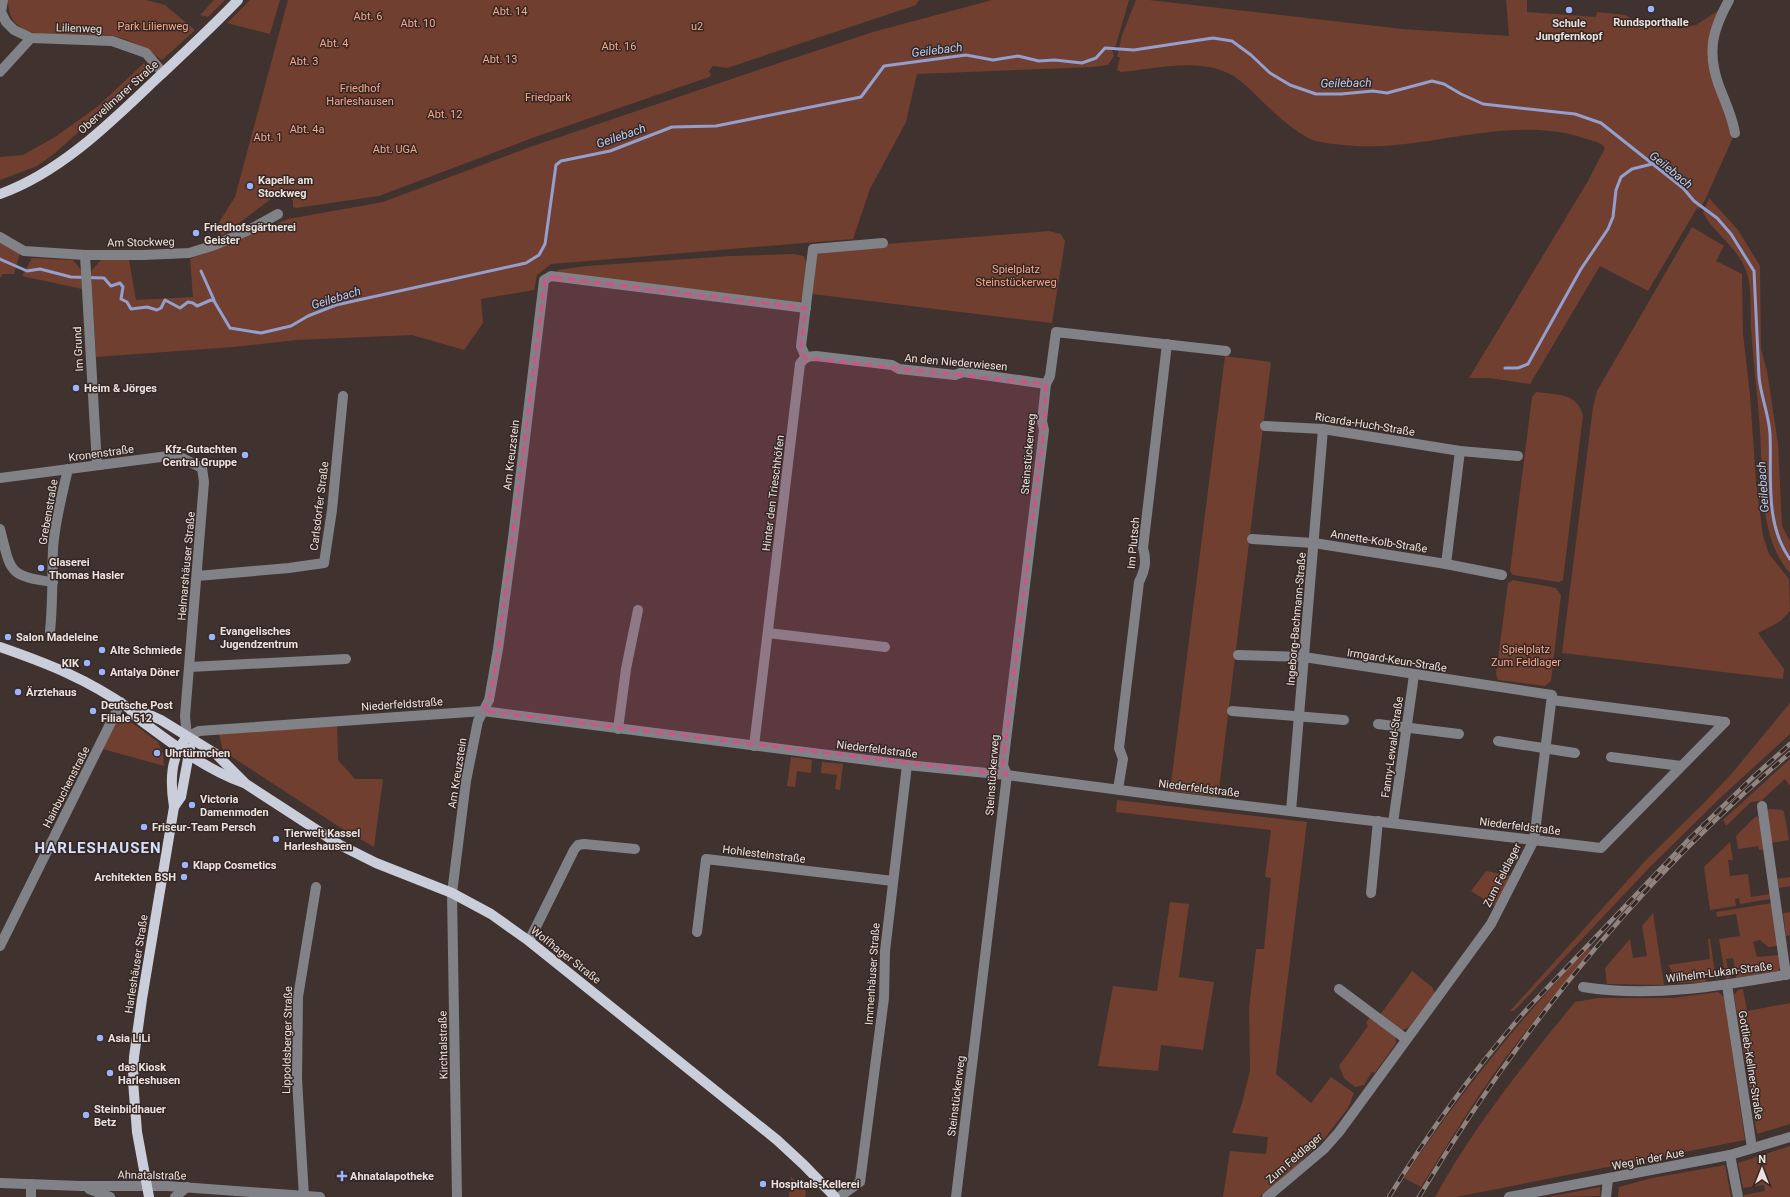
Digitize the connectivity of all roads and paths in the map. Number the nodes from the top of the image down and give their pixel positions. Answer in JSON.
{"nodes":[{"id":1,"x":3,"y":0,"type":"edge"},
{"id":2,"x":238,"y":0,"type":"edge"},
{"id":3,"x":1729,"y":0,"type":"edge"},
{"id":4,"x":31,"y":38,"type":"junction"},
{"id":5,"x":0,"y":72,"type":"edge"},
{"id":6,"x":163,"y":73,"type":"junction"},
{"id":7,"x":1736,"y":133,"type":"dead end"},
{"id":8,"x":0,"y":194,"type":"edge"},
{"id":9,"x":278,"y":214,"type":"dead end"},
{"id":10,"x":0,"y":237,"type":"edge"},
{"id":11,"x":883,"y":243,"type":"dead end"},
{"id":12,"x":85,"y":255,"type":"junction"},
{"id":13,"x":806,"y":308,"type":"junction"},
{"id":14,"x":1167,"y":344,"type":"junction"},
{"id":15,"x":1226,"y":351,"type":"dead end"},
{"id":16,"x":806,"y":358,"type":"junction"},
{"id":17,"x":1046,"y":384,"type":"junction"},
{"id":18,"x":343,"y":396,"type":"dead end"},
{"id":19,"x":1265,"y":426,"type":"dead end"},
{"id":20,"x":1323,"y":429,"type":"junction"},
{"id":21,"x":1460,"y":451,"type":"junction"},
{"id":22,"x":1518,"y":456,"type":"dead end"},
{"id":23,"x":97,"y":465,"type":"junction"},
{"id":24,"x":202,"y":468,"type":"joint"},
{"id":25,"x":68,"y":469,"type":"junction"},
{"id":26,"x":0,"y":478,"type":"edge"},
{"id":27,"x":0,"y":529,"type":"edge"},
{"id":28,"x":1252,"y":540,"type":"dead end"},
{"id":29,"x":1314,"y":543,"type":"junction"},
{"id":30,"x":1446,"y":564,"type":"junction"},
{"id":31,"x":1502,"y":575,"type":"dead end"},
{"id":32,"x":197,"y":576,"type":"junction"},
{"id":33,"x":53,"y":582,"type":"junction"},
{"id":34,"x":638,"y":610,"type":"dead end"},
{"id":35,"x":50,"y":631,"type":"dead end"},
{"id":36,"x":768,"y":633,"type":"junction"},
{"id":37,"x":0,"y":647,"type":"edge"},
{"id":38,"x":885,"y":647,"type":"dead end"},
{"id":39,"x":1238,"y":655,"type":"dead end"},
{"id":40,"x":1304,"y":657,"type":"junction"},
{"id":41,"x":346,"y":659,"type":"dead end"},
{"id":42,"x":190,"y":667,"type":"junction"},
{"id":43,"x":1414,"y":675,"type":"junction"},
{"id":44,"x":1552,"y":698,"type":"junction"},
{"id":45,"x":121,"y":702,"type":"junction"},
{"id":46,"x":130,"y":709,"type":"junction"},
{"id":47,"x":483,"y":711,"type":"junction"},
{"id":48,"x":1232,"y":711,"type":"dead end"},
{"id":49,"x":1299,"y":716,"type":"junction"},
{"id":50,"x":1344,"y":720,"type":"dead end"},
{"id":51,"x":1725,"y":722,"type":"joint"},
{"id":52,"x":1378,"y":724,"type":"dead end"},
{"id":53,"x":1407,"y":726,"type":"junction"},
{"id":54,"x":618,"y":729,"type":"junction"},
{"id":55,"x":1458,"y":734,"type":"dead end"},
{"id":56,"x":165,"y":737,"type":"junction"},
{"id":57,"x":187,"y":737,"type":"junction"},
{"id":58,"x":1498,"y":741,"type":"dead end"},
{"id":59,"x":754,"y":746,"type":"junction"},
{"id":60,"x":178,"y":747,"type":"junction"},
{"id":61,"x":1546,"y":749,"type":"junction"},
{"id":62,"x":1575,"y":753,"type":"dead end"},
{"id":63,"x":190,"y":754,"type":"junction"},
{"id":64,"x":1611,"y":757,"type":"dead end"},
{"id":65,"x":173,"y":764,"type":"junction"},
{"id":66,"x":907,"y":765,"type":"junction"},
{"id":67,"x":1681,"y":766,"type":"junction"},
{"id":68,"x":1007,"y":775,"type":"junction"},
{"id":69,"x":246,"y":784,"type":"junction"},
{"id":70,"x":1118,"y":789,"type":"junction"},
{"id":71,"x":1762,"y":806,"type":"dead end"},
{"id":72,"x":174,"y":807,"type":"junction"},
{"id":73,"x":1291,"y":811,"type":"junction"},
{"id":74,"x":1378,"y":821,"type":"junction"},
{"id":75,"x":1393,"y":823,"type":"junction"},
{"id":76,"x":1534,"y":840,"type":"junction"},
{"id":77,"x":635,"y":849,"type":"dead end"},
{"id":78,"x":892,"y":881,"type":"junction"},
{"id":79,"x":316,"y":886,"type":"dead end"},
{"id":80,"x":1370,"y":893,"type":"dead end"},
{"id":81,"x":452,"y":894,"type":"junction"},
{"id":82,"x":697,"y":932,"type":"dead end"},
{"id":83,"x":529,"y":941,"type":"junction"},
{"id":84,"x":0,"y":946,"type":"edge"},
{"id":85,"x":1788,"y":975,"type":"edge"},
{"id":86,"x":1727,"y":985,"type":"junction"},
{"id":87,"x":1583,"y":987,"type":"dead end"},
{"id":88,"x":1339,"y":989,"type":"dead end"},
{"id":89,"x":1406,"y":1039,"type":"junction"},
{"id":90,"x":1790,"y":1137,"type":"edge"},
{"id":91,"x":1752,"y":1148,"type":"junction"},
{"id":92,"x":1730,"y":1155,"type":"junction"},
{"id":93,"x":1608,"y":1179,"type":"junction"},
{"id":94,"x":0,"y":1183,"type":"edge"},
{"id":95,"x":31,"y":1184,"type":"junction"},
{"id":96,"x":81,"y":1186,"type":"junction"},
{"id":97,"x":146,"y":1186,"type":"junction"},
{"id":98,"x":187,"y":1187,"type":"junction"},
{"id":99,"x":304,"y":1196,"type":"edge"},
{"id":100,"x":1515,"y":1196,"type":"edge"},
{"id":101,"x":32,"y":1197,"type":"edge"},
{"id":102,"x":110,"y":1197,"type":"edge"},
{"id":103,"x":149,"y":1197,"type":"edge"},
{"id":104,"x":175,"y":1197,"type":"edge"},
{"id":105,"x":320,"y":1197,"type":"edge"},
{"id":106,"x":458,"y":1197,"type":"edge"},
{"id":107,"x":835,"y":1197,"type":"edge"},
{"id":108,"x":839,"y":1197,"type":"edge"},
{"id":109,"x":956,"y":1197,"type":"edge"},
{"id":110,"x":1267,"y":1197,"type":"edge"},
{"id":111,"x":1606,"y":1197,"type":"edge"},
{"id":112,"x":1738,"y":1197,"type":"edge"}],
"edges":[{"from":1,"to":4,"type":"street","name":"Lilienweg"},
{"from":2,"to":6,"type":"main road","name":"Obervellmarer Straße"},
{"from":3,"to":7,"type":"street"},
{"from":4,"to":5,"type":"street"},
{"from":4,"to":6,"type":"street","name":"Lilienweg"},
{"from":6,"to":8,"type":"main road","name":"Obervellmarer Straße"},
{"from":9,"to":12,"type":"street","name":"Am Stockweg"},
{"from":10,"to":12,"type":"street","name":"Am Stockweg"},
{"from":11,"to":13,"type":"street"},
{"from":12,"to":23,"type":"street","name":"Im Grund"},
{"from":13,"to":16,"type":"street"},
{"from":13,"to":47,"type":"street","name":"Am Kreuzstein"},
{"from":14,"to":15,"type":"street"},
{"from":14,"to":17,"type":"street","name":"Steinstückerweg"},
{"from":14,"to":70,"type":"street","name":"Im Plutsch"},
{"from":16,"to":17,"type":"street","name":"An den Niederwiesen"},
{"from":16,"to":36,"type":"street","name":"Hinter den Trieschhöfen"},
{"from":17,"to":68,"type":"street","name":"Steinstückerweg"},
{"from":18,"to":32,"type":"street","name":"Carlsdorfer Straße"},
{"from":19,"to":20,"type":"street","name":"Ricarda-Huch-Straße"},
{"from":20,"to":21,"type":"street","name":"Ricarda-Huch-Straße"},
{"from":20,"to":29,"type":"street","name":"Ingeborg-Bachmann-Straße"},
{"from":21,"to":22,"type":"street","name":"Ricarda-Huch-Straße"},
{"from":21,"to":30,"type":"street"},
{"from":23,"to":24,"type":"street","name":"Kronenstraße"},
{"from":23,"to":25,"type":"street","name":"Kronenstraße"},
{"from":24,"to":32,"type":"street","name":"Helmarshäuser Straße"},
{"from":25,"to":26,"type":"street","name":"Kronenstraße"},
{"from":25,"to":33,"type":"street","name":"Grebenstraße"},
{"from":27,"to":33,"type":"street"},
{"from":28,"to":29,"type":"street","name":"Annette-Kolb-Straße"},
{"from":29,"to":30,"type":"street","name":"Annette-Kolb-Straße"},
{"from":29,"to":40,"type":"street","name":"Ingeborg-Bachmann-Straße"},
{"from":30,"to":31,"type":"street","name":"Annette-Kolb-Straße"},
{"from":32,"to":42,"type":"street","name":"Helmarshäuser Straße"},
{"from":33,"to":35,"type":"street","name":"Grebenstraße"},
{"from":34,"to":54,"type":"street"},
{"from":36,"to":38,"type":"street"},
{"from":36,"to":59,"type":"street","name":"Hinter den Trieschhöfen"},
{"from":37,"to":45,"type":"main road","name":"Wolfhager Straße"},
{"from":39,"to":40,"type":"street","name":"Irmgard-Keun-Straße"},
{"from":40,"to":43,"type":"street","name":"Irmgard-Keun-Straße"},
{"from":40,"to":49,"type":"street","name":"Ingeborg-Bachmann-Straße"},
{"from":41,"to":42,"type":"street"},
{"from":42,"to":57,"type":"street","name":"Helmarshäuser Straße"},
{"from":43,"to":44,"type":"street","name":"Irmgard-Keun-Straße"},
{"from":43,"to":53,"type":"street","name":"Fanny-Lewald-Straße"},
{"from":44,"to":51,"type":"street","name":"Irmgard-Keun-Straße"},
{"from":44,"to":61,"type":"street","name":"Zum Feldlager"},
{"from":45,"to":46,"type":"main road","name":"Wolfhager Straße"},
{"from":45,"to":84,"type":"street","name":"Hainbuchenstraße"},
{"from":46,"to":56,"type":"main road","name":"Wolfhager Straße"},
{"from":46,"to":57,"type":"main road","name":"Wolfhager Straße"},
{"from":47,"to":54,"type":"street","name":"Niederfeldstraße"},
{"from":47,"to":57,"type":"street","name":"Niederfeldstraße"},
{"from":47,"to":81,"type":"street","name":"Am Kreuzstein"},
{"from":48,"to":49,"type":"street"},
{"from":49,"to":50,"type":"street"},
{"from":49,"to":73,"type":"street","name":"Ingeborg-Bachmann-Straße"},
{"from":51,"to":67,"type":"street","name":"Niederfeldstraße"},
{"from":52,"to":53,"type":"street"},
{"from":53,"to":55,"type":"street"},
{"from":53,"to":75,"type":"street","name":"Fanny-Lewald-Straße"},
{"from":54,"to":59,"type":"street","name":"Niederfeldstraße"},
{"from":56,"to":60,"type":"main road","name":"Wolfhager Straße"},
{"from":56,"to":65,"type":"main road","name":"Harleshäuser Straße"},
{"from":57,"to":60,"type":"main road","name":"Harleshäuser Straße"},
{"from":57,"to":63,"type":"main road","name":"Harleshäuser Straße"},
{"from":57,"to":69,"type":"main road","name":"Wolfhager Straße"},
{"from":58,"to":61,"type":"street"},
{"from":59,"to":66,"type":"street","name":"Niederfeldstraße"},
{"from":60,"to":63,"type":"main road","name":"Wolfhager Straße"},
{"from":60,"to":65,"type":"main road","name":"Harleshäuser Straße"},
{"from":61,"to":62,"type":"street"},
{"from":61,"to":76,"type":"street","name":"Zum Feldlager"},
{"from":63,"to":69,"type":"main road","name":"Wolfhager Straße"},
{"from":63,"to":72,"type":"main road","name":"Harleshäuser Straße"},
{"from":64,"to":67,"type":"street"},
{"from":65,"to":72,"type":"main road","name":"Harleshäuser Straße"},
{"from":66,"to":68,"type":"street","name":"Niederfeldstraße"},
{"from":66,"to":78,"type":"street","name":"Immenhäuser Straße"},
{"from":67,"to":76,"type":"street","name":"Niederfeldstraße"},
{"from":68,"to":70,"type":"street","name":"Niederfeldstraße"},
{"from":68,"to":109,"type":"street","name":"Steinstückerweg"},
{"from":69,"to":81,"type":"main road","name":"Wolfhager Straße"},
{"from":70,"to":73,"type":"street","name":"Niederfeldstraße"},
{"from":71,"to":85,"type":"street","name":"Wilhelm-Lukan-Straße"},
{"from":72,"to":97,"type":"main road","name":"Harleshäuser Straße"},
{"from":73,"to":74,"type":"street","name":"Niederfeldstraße"},
{"from":74,"to":75,"type":"street","name":"Niederfeldstraße"},
{"from":74,"to":80,"type":"street"},
{"from":75,"to":76,"type":"street","name":"Niederfeldstraße"},
{"from":76,"to":89,"type":"street","name":"Zum Feldlager"},
{"from":77,"to":83,"type":"street"},
{"from":78,"to":82,"type":"street","name":"Hohlesteinstraße"},
{"from":78,"to":108,"type":"street","name":"Immenhäuser Straße"},
{"from":79,"to":99,"type":"street","name":"Lippoldsberger Straße"},
{"from":81,"to":83,"type":"main road","name":"Wolfhager Straße"},
{"from":81,"to":106,"type":"street","name":"Kirchtalstraße"},
{"from":83,"to":107,"type":"main road","name":"Wolfhager Straße"},
{"from":85,"to":86,"type":"street","name":"Wilhelm-Lukan-Straße"},
{"from":86,"to":87,"type":"street","name":"Wilhelm-Lukan-Straße"},
{"from":86,"to":91,"type":"street","name":"Gottlieb-Kellner-Straße"},
{"from":88,"to":89,"type":"street"},
{"from":89,"to":110,"type":"street","name":"Zum Feldlager"},
{"from":90,"to":91,"type":"street","name":"Weg in der Aue"},
{"from":91,"to":92,"type":"street","name":"Weg in der Aue"},
{"from":92,"to":93,"type":"street","name":"Weg in der Aue"},
{"from":92,"to":112,"type":"street"},
{"from":93,"to":100,"type":"street","name":"Weg in der Aue"},
{"from":93,"to":111,"type":"street"},
{"from":94,"to":95,"type":"street","name":"Ahnatalstraße"},
{"from":95,"to":96,"type":"street","name":"Ahnatalstraße"},
{"from":95,"to":101,"type":"street"},
{"from":96,"to":97,"type":"street","name":"Ahnatalstraße"},
{"from":96,"to":102,"type":"street"},
{"from":97,"to":98,"type":"street","name":"Ahnatalstraße"},
{"from":97,"to":103,"type":"main road","name":"Harleshäuser Straße"},
{"from":98,"to":99,"type":"street","name":"Ahnatalstraße"},
{"from":98,"to":104,"type":"street"},
{"from":99,"to":105,"type":"street","name":"Ahnatalstraße"}]}
